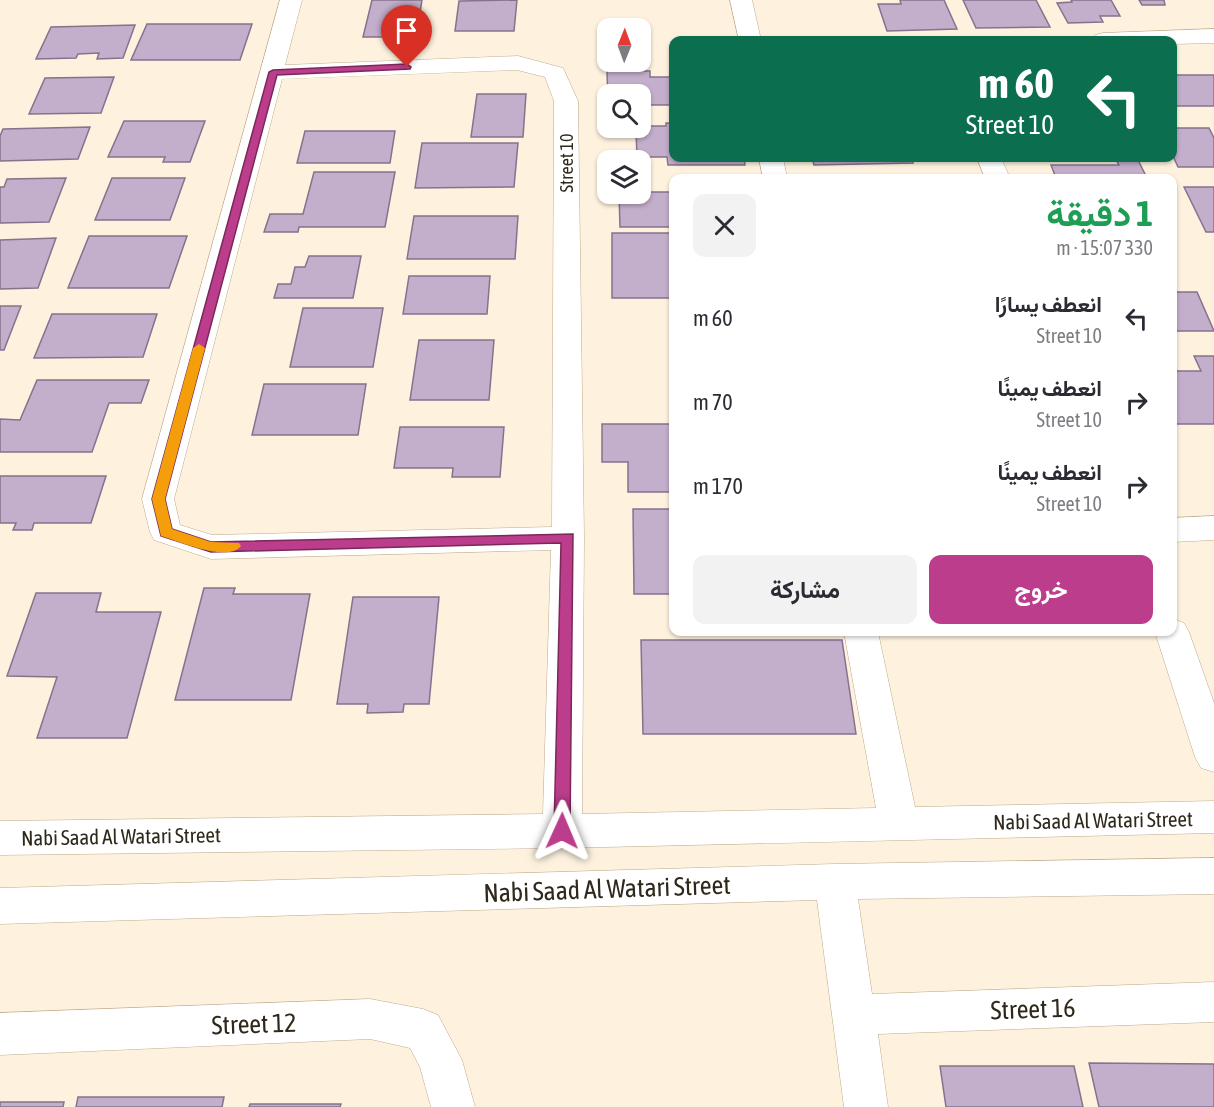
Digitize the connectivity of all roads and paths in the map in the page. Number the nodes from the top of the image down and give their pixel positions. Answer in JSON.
{"nodes":[{"id":1,"x":291,"y":0,"type":"edge"},
{"id":2,"x":741,"y":0,"type":"edge"},
{"id":3,"x":749,"y":36,"type":"edge"},
{"id":4,"x":1214,"y":36,"type":"edge"},
{"id":5,"x":1177,"y":37,"type":"edge"},
{"id":6,"x":273,"y":72,"type":"junction"},
{"id":7,"x":1214,"y":528,"type":"edge"},
{"id":8,"x":1177,"y":530,"type":"edge"},
{"id":9,"x":568,"y":538,"type":"junction"},
{"id":10,"x":862,"y":636,"type":"edge"},
{"id":11,"x":1173,"y":636,"type":"edge"},
{"id":12,"x":1214,"y":756,"type":"edge"},
{"id":13,"x":1214,"y":817,"type":"edge"},
{"id":14,"x":899,"y":825,"type":"junction"},
{"id":15,"x":562,"y":831,"type":"junction"},
{"id":16,"x":0,"y":838,"type":"edge"},
{"id":17,"x":1214,"y":876,"type":"edge"},
{"id":18,"x":835,"y":882,"type":"junction"},
{"id":19,"x":0,"y":906,"type":"edge"},
{"id":20,"x":1214,"y":1002,"type":"edge"},
{"id":21,"x":852,"y":1015,"type":"junction"},
{"id":22,"x":0,"y":1034,"type":"edge"},
{"id":23,"x":453,"y":1107,"type":"edge"},
{"id":24,"x":866,"y":1107,"type":"edge"}],
"edges":[{"from":1,"to":6,"type":"street"},
{"from":2,"to":3,"type":"street"},
{"from":4,"to":5,"type":"street"},
{"from":6,"to":9,"type":"street","name":"Street 10"},
{"from":6,"to":9,"type":"street"},
{"from":7,"to":8,"type":"street"},
{"from":9,"to":15,"type":"street","name":"Street 10"},
{"from":10,"to":14,"type":"street"},
{"from":11,"to":12,"type":"street"},
{"from":13,"to":14,"type":"street","name":"Nabi Saad Al Watari Street"},
{"from":14,"to":15,"type":"street","name":"Nabi Saad Al Watari Street"},
{"from":15,"to":16,"type":"street","name":"Nabi Saad Al Watari Street"},
{"from":17,"to":18,"type":"street","name":"Nabi Saad Al Watari Street"},
{"from":18,"to":19,"type":"street","name":"Nabi Saad Al Watari Street"},
{"from":18,"to":21,"type":"street"},
{"from":20,"to":21,"type":"street","name":"Street 16"},
{"from":21,"to":24,"type":"street"},
{"from":22,"to":23,"type":"street","name":"Street 12"}]}
